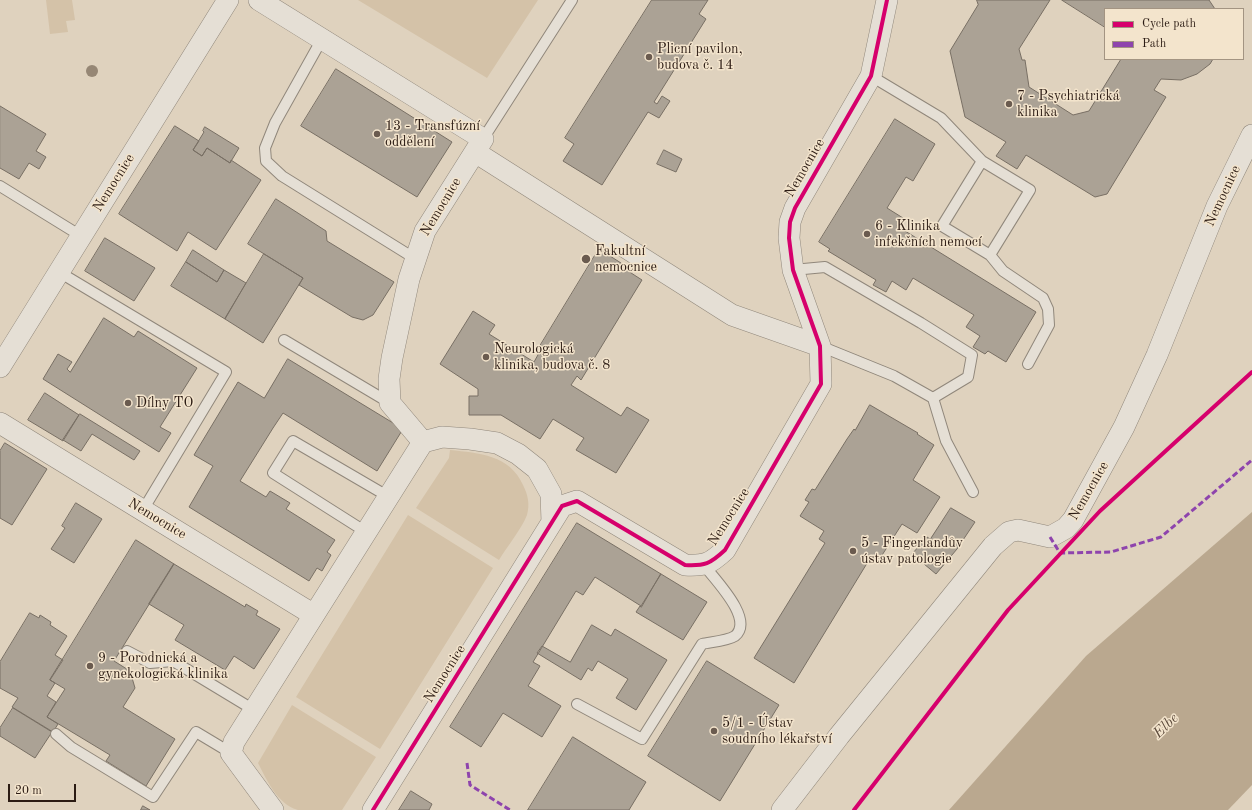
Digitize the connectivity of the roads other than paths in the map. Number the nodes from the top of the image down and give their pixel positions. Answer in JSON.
{"nodes":[{"id":1,"x":228,"y":0,"type":"edge"},
{"id":2,"x":259,"y":0,"type":"edge"},
{"id":3,"x":572,"y":0,"type":"edge"},
{"id":4,"x":887,"y":0,"type":"edge"},
{"id":5,"x":322,"y":39,"type":"junction"},
{"id":6,"x":870,"y":76,"type":"junction"},
{"id":7,"x":1252,"y":136,"type":"edge"},
{"id":8,"x":479,"y":145,"type":"junction"},
{"id":9,"x":982,"y":161,"type":"junction"},
{"id":10,"x":0,"y":186,"type":"edge"},
{"id":11,"x":81,"y":236,"type":"junction"},
{"id":12,"x":990,"y":255,"type":"junction"},
{"id":13,"x":414,"y":258,"type":"junction"},
{"id":14,"x":793,"y":270,"type":"junction"},
{"id":15,"x":59,"y":272,"type":"junction"},
{"id":16,"x":284,"y":340,"type":"dead end"},
{"id":17,"x":820,"y":346,"type":"junction"},
{"id":18,"x":1028,"y":364,"type":"dead end"},
{"id":19,"x":0,"y":366,"type":"edge"},
{"id":20,"x":933,"y":398,"type":"junction"},
{"id":21,"x":390,"y":403,"type":"junction"},
{"id":22,"x":0,"y":423,"type":"edge"},
{"id":23,"x":423,"y":442,"type":"junction"},
{"id":24,"x":973,"y":492,"type":"dead end"},
{"id":25,"x":389,"y":496,"type":"junction"},
{"id":26,"x":143,"y":510,"type":"junction"},
{"id":27,"x":552,"y":522,"type":"junction"},
{"id":28,"x":366,"y":532,"type":"junction"},
{"id":29,"x":704,"y":566,"type":"junction"},
{"id":30,"x":314,"y":614,"type":"junction"},
{"id":31,"x":127,"y":651,"type":"dead end"},
{"id":32,"x":577,"y":704,"type":"dead end"},
{"id":33,"x":254,"y":710,"type":"junction"},
{"id":34,"x":56,"y":734,"type":"dead end"},
{"id":35,"x":233,"y":748,"type":"junction"},
{"id":36,"x":273,"y":810,"type":"edge"},
{"id":37,"x":373,"y":810,"type":"edge"},
{"id":38,"x":782,"y":810,"type":"edge"}],
"edges":[{"from":1,"to":11,"type":"street","name":"Nemocnice"},
{"from":2,"to":5,"type":"street"},
{"from":3,"to":8,"type":"lane"},
{"from":4,"to":6,"type":"street","name":"Nemocnice"},
{"from":5,"to":8,"type":"street"},
{"from":5,"to":13,"type":"lane"},
{"from":6,"to":9,"type":"lane"},
{"from":6,"to":14,"type":"street","name":"Nemocnice"},
{"from":7,"to":38,"type":"street","name":"Nemocnice"},
{"from":8,"to":13,"type":"street","name":"Nemocnice"},
{"from":8,"to":17,"type":"street"},
{"from":9,"to":12,"type":"lane"},
{"from":9,"to":12,"type":"lane"},
{"from":10,"to":11,"type":"lane"},
{"from":11,"to":15,"type":"street","name":"Nemocnice"},
{"from":12,"to":18,"type":"lane"},
{"from":13,"to":21,"type":"street","name":"Nemocnice"},
{"from":14,"to":17,"type":"street","name":"Nemocnice"},
{"from":14,"to":20,"type":"lane"},
{"from":15,"to":19,"type":"street","name":"Nemocnice"},
{"from":15,"to":26,"type":"lane"},
{"from":16,"to":21,"type":"lane"},
{"from":17,"to":20,"type":"lane"},
{"from":17,"to":29,"type":"street","name":"Nemocnice"},
{"from":20,"to":24,"type":"lane"},
{"from":21,"to":23,"type":"street"},
{"from":22,"to":26,"type":"street","name":"Nemocnice"},
{"from":23,"to":25,"type":"street"},
{"from":23,"to":27,"type":"street"},
{"from":25,"to":28,"type":"street"},
{"from":25,"to":28,"type":"lane"},
{"from":26,"to":30,"type":"street","name":"Nemocnice"},
{"from":27,"to":29,"type":"street","name":"Nemocnice"},
{"from":27,"to":37,"type":"street","name":"Nemocnice"},
{"from":28,"to":30,"type":"street"},
{"from":29,"to":32,"type":"lane"},
{"from":30,"to":33,"type":"street"},
{"from":31,"to":33,"type":"lane"},
{"from":33,"to":35,"type":"street"},
{"from":34,"to":35,"type":"lane"},
{"from":35,"to":36,"type":"street"}]}
